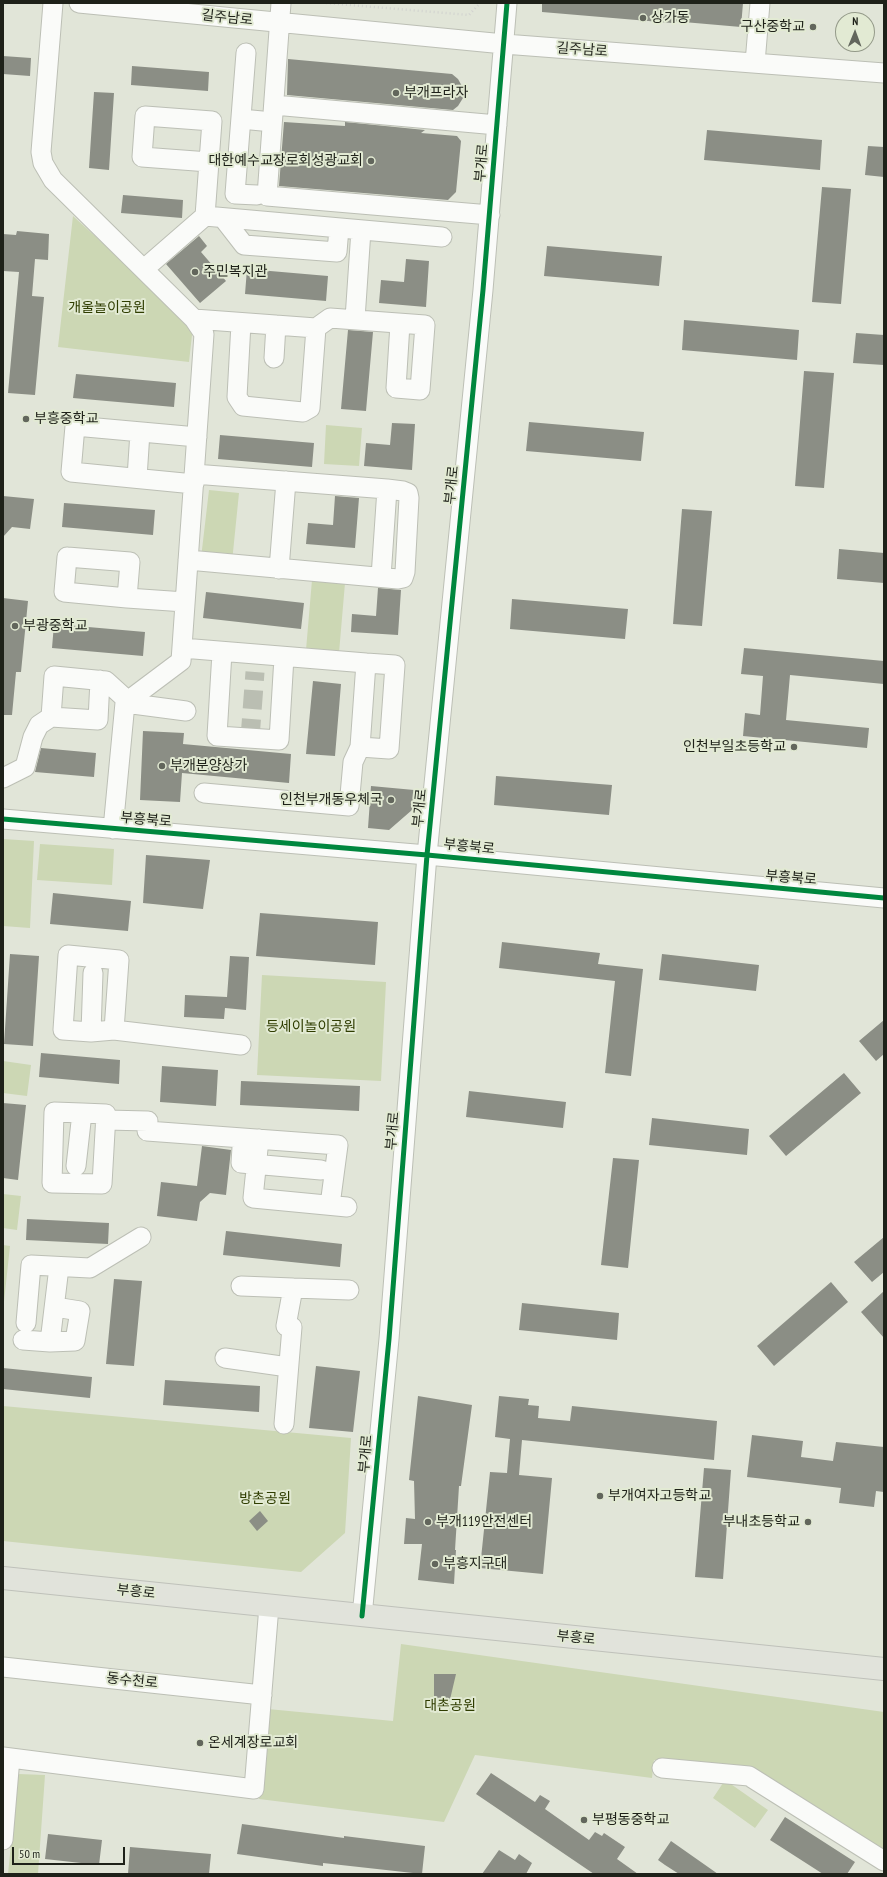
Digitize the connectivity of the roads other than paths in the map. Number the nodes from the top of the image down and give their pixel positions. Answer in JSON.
{"nodes":[{"id":1,"x":53,"y":3,"type":"edge"},
{"id":2,"x":80,"y":3,"type":"edge"},
{"id":3,"x":281,"y":3,"type":"edge"},
{"id":4,"x":507,"y":3,"type":"edge"},
{"id":5,"x":760,"y":3,"type":"edge"},
{"id":6,"x":280,"y":23,"type":"junction"},
{"id":7,"x":504,"y":44,"type":"junction"},
{"id":8,"x":246,"y":53,"type":"dead end"},
{"id":9,"x":755,"y":63,"type":"junction"},
{"id":10,"x":884,"y":73,"type":"edge"},
{"id":11,"x":274,"y":105,"type":"junction"},
{"id":12,"x":241,"y":119,"type":"junction"},
{"id":13,"x":262,"y":121,"type":"dead end"},
{"id":14,"x":497,"y":125,"type":"junction"},
{"id":15,"x":209,"y":162,"type":"dead end"},
{"id":16,"x":262,"y":195,"type":"junction"},
{"id":17,"x":490,"y":215,"type":"junction"},
{"id":18,"x":205,"y":216,"type":"junction"},
{"id":19,"x":361,"y":230,"type":"junction"},
{"id":20,"x":442,"y":237,"type":"dead end"},
{"id":21,"x":144,"y":269,"type":"junction"},
{"id":22,"x":194,"y":319,"type":"junction"},
{"id":23,"x":355,"y":319,"type":"junction"},
{"id":24,"x":241,"y":323,"type":"junction"},
{"id":25,"x":400,"y":324,"type":"dead end"},
{"id":26,"x":276,"y":325,"type":"junction"},
{"id":27,"x":316,"y":328,"type":"junction"},
{"id":28,"x":274,"y":358,"type":"dead end"},
{"id":29,"x":140,"y":432,"type":"junction"},
{"id":30,"x":197,"y":437,"type":"junction"},
{"id":31,"x":137,"y":478,"type":"junction"},
{"id":32,"x":194,"y":479,"type":"junction"},
{"id":33,"x":286,"y":481,"type":"junction"},
{"id":34,"x":188,"y":560,"type":"junction"},
{"id":35,"x":279,"y":569,"type":"junction"},
{"id":36,"x":127,"y":598,"type":"dead end"},
{"id":37,"x":185,"y":602,"type":"junction"},
{"id":38,"x":182,"y":648,"type":"junction"},
{"id":39,"x":222,"y":652,"type":"junction"},
{"id":40,"x":284,"y":657,"type":"junction"},
{"id":41,"x":366,"y":663,"type":"junction"},
{"id":42,"x":100,"y":680,"type":"junction"},
{"id":43,"x":126,"y":702,"type":"junction"},
{"id":44,"x":186,"y":710,"type":"dead end"},
{"id":45,"x":52,"y":717,"type":"junction"},
{"id":46,"x":360,"y":747,"type":"junction"},
{"id":47,"x":3,"y":778,"type":"edge"},
{"id":48,"x":204,"y":793,"type":"dead end"},
{"id":49,"x":3,"y":819,"type":"edge"},
{"id":50,"x":113,"y":829,"type":"junction"},
{"id":51,"x":427,"y":855,"type":"junction"},
{"id":52,"x":884,"y":898,"type":"edge"},
{"id":53,"x":93,"y":973,"type":"dead end"},
{"id":54,"x":114,"y":1030,"type":"junction"},
{"id":55,"x":91,"y":1032,"type":"junction"},
{"id":56,"x":241,"y":1045,"type":"dead end"},
{"id":57,"x":82,"y":1113,"type":"junction"},
{"id":58,"x":106,"y":1120,"type":"junction"},
{"id":59,"x":259,"y":1140,"type":"junction"},
{"id":60,"x":242,"y":1147,"type":"dead end"},
{"id":61,"x":257,"y":1164,"type":"junction"},
{"id":62,"x":76,"y":1166,"type":"dead end"},
{"id":63,"x":321,"y":1170,"type":"dead end"},
{"id":64,"x":141,"y":1237,"type":"dead end"},
{"id":65,"x":59,"y":1267,"type":"junction"},
{"id":66,"x":241,"y":1286,"type":"dead end"},
{"id":67,"x":293,"y":1288,"type":"junction"},
{"id":68,"x":349,"y":1290,"type":"dead end"},
{"id":69,"x":55,"y":1307,"type":"junction"},
{"id":70,"x":50,"y":1342,"type":"junction"},
{"id":71,"x":225,"y":1358,"type":"dead end"},
{"id":72,"x":288,"y":1367,"type":"junction"},
{"id":73,"x":284,"y":1424,"type":"dead end"},
{"id":74,"x":3,"y":1578,"type":"edge"},
{"id":75,"x":269,"y":1606,"type":"junction"},
{"id":76,"x":362,"y":1616,"type":"junction"},
{"id":77,"x":3,"y":1667,"type":"edge"},
{"id":78,"x":884,"y":1669,"type":"edge"},
{"id":79,"x":262,"y":1695,"type":"junction"},
{"id":80,"x":6,"y":1757,"type":"edge"},
{"id":81,"x":662,"y":1768,"type":"dead end"},
{"id":82,"x":3,"y":1840,"type":"edge"},
{"id":83,"x":884,"y":1861,"type":"edge"}],
"edges":[{"from":1,"to":21,"type":"street"},
{"from":2,"to":6,"type":"street","name":"길주남로"},
{"from":3,"to":6,"type":"street"},
{"from":4,"to":7,"type":"street","name":"부개로"},
{"from":5,"to":9,"type":"street"},
{"from":6,"to":7,"type":"street","name":"길주남로"},
{"from":6,"to":11,"type":"street"},
{"from":7,"to":9,"type":"street","name":"길주남로"},
{"from":7,"to":14,"type":"street","name":"부개로"},
{"from":8,"to":12,"type":"street"},
{"from":9,"to":10,"type":"street","name":"길주남로"},
{"from":11,"to":14,"type":"street","name":"부개로"},
{"from":11,"to":16,"type":"street"},
{"from":12,"to":13,"type":"street"},
{"from":12,"to":16,"type":"street"},
{"from":14,"to":17,"type":"street","name":"부개로"},
{"from":15,"to":18,"type":"street"},
{"from":16,"to":17,"type":"street"},
{"from":17,"to":51,"type":"street","name":"부개로"},
{"from":18,"to":19,"type":"street"},
{"from":18,"to":21,"type":"street"},
{"from":19,"to":20,"type":"street"},
{"from":19,"to":23,"type":"street"},
{"from":21,"to":22,"type":"street"},
{"from":22,"to":24,"type":"street"},
{"from":22,"to":30,"type":"street"},
{"from":23,"to":25,"type":"street"},
{"from":23,"to":27,"type":"street"},
{"from":24,"to":26,"type":"street"},
{"from":24,"to":27,"type":"street"},
{"from":26,"to":27,"type":"street"},
{"from":26,"to":28,"type":"street"},
{"from":29,"to":30,"type":"street"},
{"from":29,"to":31,"type":"street"},
{"from":29,"to":31,"type":"street"},
{"from":30,"to":32,"type":"street"},
{"from":31,"to":32,"type":"street"},
{"from":32,"to":33,"type":"street"},
{"from":32,"to":34,"type":"street"},
{"from":33,"to":35,"type":"street"},
{"from":33,"to":35,"type":"street"},
{"from":34,"to":35,"type":"street"},
{"from":34,"to":37,"type":"street"},
{"from":36,"to":37,"type":"street"},
{"from":37,"to":38,"type":"street"},
{"from":38,"to":39,"type":"street"},
{"from":38,"to":43,"type":"street"},
{"from":39,"to":40,"type":"street"},
{"from":39,"to":40,"type":"street"},
{"from":40,"to":41,"type":"street"},
{"from":41,"to":46,"type":"street"},
{"from":41,"to":46,"type":"street"},
{"from":42,"to":43,"type":"street"},
{"from":42,"to":45,"type":"street"},
{"from":42,"to":45,"type":"street"},
{"from":43,"to":44,"type":"street"},
{"from":43,"to":50,"type":"street"},
{"from":45,"to":47,"type":"street"},
{"from":46,"to":48,"type":"street"},
{"from":49,"to":50,"type":"street","name":"부흥북로"},
{"from":50,"to":51,"type":"street","name":"부흥북로"},
{"from":51,"to":52,"type":"street","name":"부흥북로"},
{"from":51,"to":76,"type":"street","name":"부개로"},
{"from":53,"to":55,"type":"street"},
{"from":54,"to":55,"type":"street"},
{"from":54,"to":55,"type":"street"},
{"from":54,"to":56,"type":"street"},
{"from":57,"to":58,"type":"street"},
{"from":57,"to":58,"type":"street"},
{"from":57,"to":62,"type":"street"},
{"from":58,"to":59,"type":"street"},
{"from":59,"to":61,"type":"street"},
{"from":59,"to":61,"type":"street"},
{"from":60,"to":61,"type":"street"},
{"from":61,"to":63,"type":"street"},
{"from":64,"to":65,"type":"street"},
{"from":65,"to":69,"type":"street"},
{"from":65,"to":70,"type":"street"},
{"from":66,"to":67,"type":"street"},
{"from":67,"to":68,"type":"street"},
{"from":67,"to":72,"type":"street"},
{"from":69,"to":70,"type":"street"},
{"from":69,"to":70,"type":"street"},
{"from":71,"to":72,"type":"street"},
{"from":72,"to":73,"type":"street"},
{"from":74,"to":75,"type":"main road","name":"부흥로"},
{"from":75,"to":76,"type":"main road","name":"부흥로"},
{"from":75,"to":79,"type":"street"},
{"from":76,"to":78,"type":"main road","name":"부흥로"},
{"from":77,"to":79,"type":"street","name":"동수천로"},
{"from":79,"to":80,"type":"street"},
{"from":80,"to":82,"type":"street"},
{"from":81,"to":83,"type":"street"}]}
